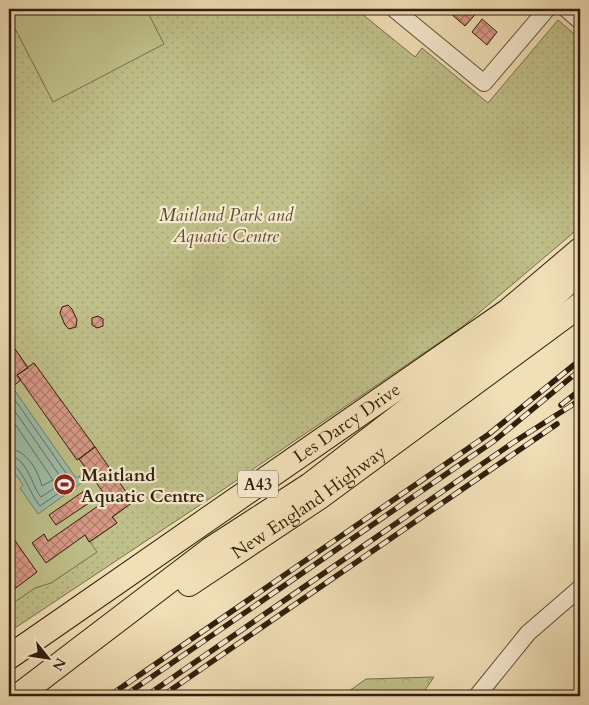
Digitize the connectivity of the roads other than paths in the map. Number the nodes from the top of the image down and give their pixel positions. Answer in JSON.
{"nodes":[{"id":1,"x":394,"y":9,"type":"edge"},
{"id":2,"x":547,"y":9,"type":"edge"},
{"id":3,"x":566,"y":9,"type":"edge"},
{"id":4,"x":580,"y":21,"type":"edge"},
{"id":5,"x":580,"y":250,"type":"edge"},
{"id":6,"x":580,"y":272,"type":"edge"},
{"id":7,"x":578,"y":307,"type":"edge"},
{"id":8,"x":580,"y":588,"type":"edge"},
{"id":9,"x":9,"y":657,"type":"edge"},
{"id":10,"x":23,"y":692,"type":"edge"},
{"id":11,"x":477,"y":696,"type":"edge"}],
"edges":[{"from":1,"to":2,"type":"street"},
{"from":3,"to":4,"type":"street"},
{"from":5,"to":9,"type":"highway","name":"Les Darcy Drive","number":"A43"},
{"from":6,"to":10,"type":"highway","number":"A43"},
{"from":7,"to":10,"type":"highway","name":"New England Highway","number":"A43"},
{"from":8,"to":11,"type":"street"}]}
